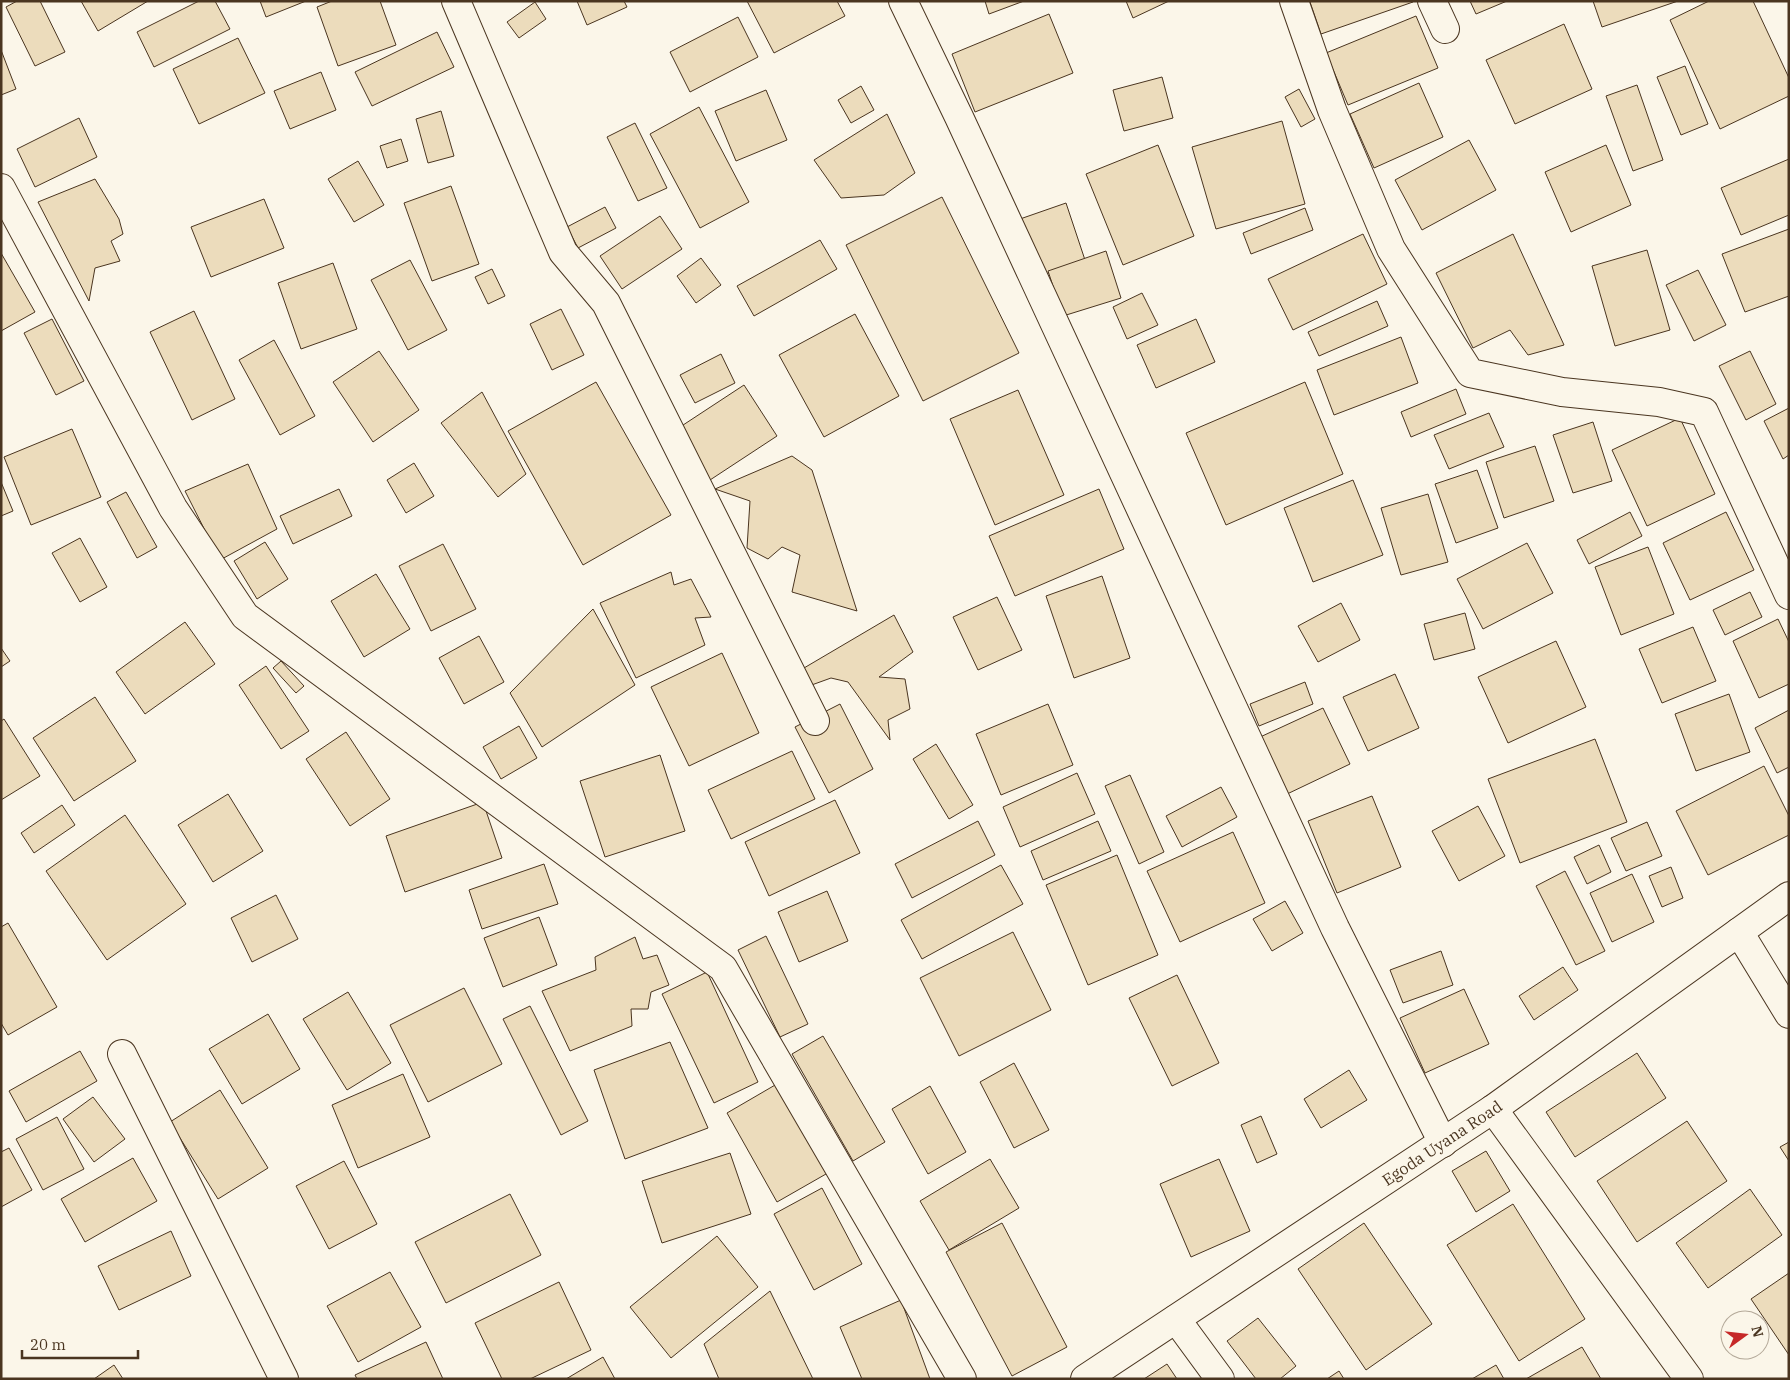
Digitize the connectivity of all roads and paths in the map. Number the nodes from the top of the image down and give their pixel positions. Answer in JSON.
{"nodes":[{"id":1,"x":456,"y":1,"type":"edge"},
{"id":2,"x":903,"y":1,"type":"edge"},
{"id":3,"x":1294,"y":1,"type":"edge"},
{"id":4,"x":1432,"y":1,"type":"edge"},
{"id":5,"x":1445,"y":29,"type":"dead end"},
{"id":6,"x":1,"y":188,"type":"edge"},
{"id":7,"x":1789,"y":595,"type":"edge"},
{"id":8,"x":815,"y":721,"type":"dead end"},
{"id":9,"x":1789,"y":896,"type":"edge"},
{"id":10,"x":1739,"y":932,"type":"junction"},
{"id":11,"x":1789,"y":1014,"type":"edge"},
{"id":12,"x":122,"y":1054,"type":"dead end"},
{"id":13,"x":1494,"y":1109,"type":"junction"},
{"id":14,"x":1443,"y":1143,"type":"junction"},
{"id":15,"x":1176,"y":1319,"type":"junction"},
{"id":16,"x":284,"y":1379,"type":"edge"},
{"id":17,"x":962,"y":1379,"type":"edge"},
{"id":18,"x":1085,"y":1379,"type":"edge"},
{"id":19,"x":1220,"y":1379,"type":"edge"},
{"id":20,"x":1689,"y":1379,"type":"edge"}],
"edges":[{"from":1,"to":8,"type":"street"},
{"from":2,"to":14,"type":"street"},
{"from":3,"to":7,"type":"street"},
{"from":4,"to":5,"type":"street"},
{"from":6,"to":17,"type":"street"},
{"from":9,"to":10,"type":"street","name":"Egoda Uyana Road"},
{"from":10,"to":11,"type":"street"},
{"from":10,"to":13,"type":"street","name":"Egoda Uyana Road"},
{"from":12,"to":16,"type":"street"},
{"from":13,"to":14,"type":"street","name":"Egoda Uyana Road"},
{"from":13,"to":20,"type":"street"},
{"from":14,"to":15,"type":"street","name":"Egoda Uyana Road"},
{"from":15,"to":18,"type":"street","name":"Egoda Uyana Road"},
{"from":15,"to":19,"type":"street"}]}
